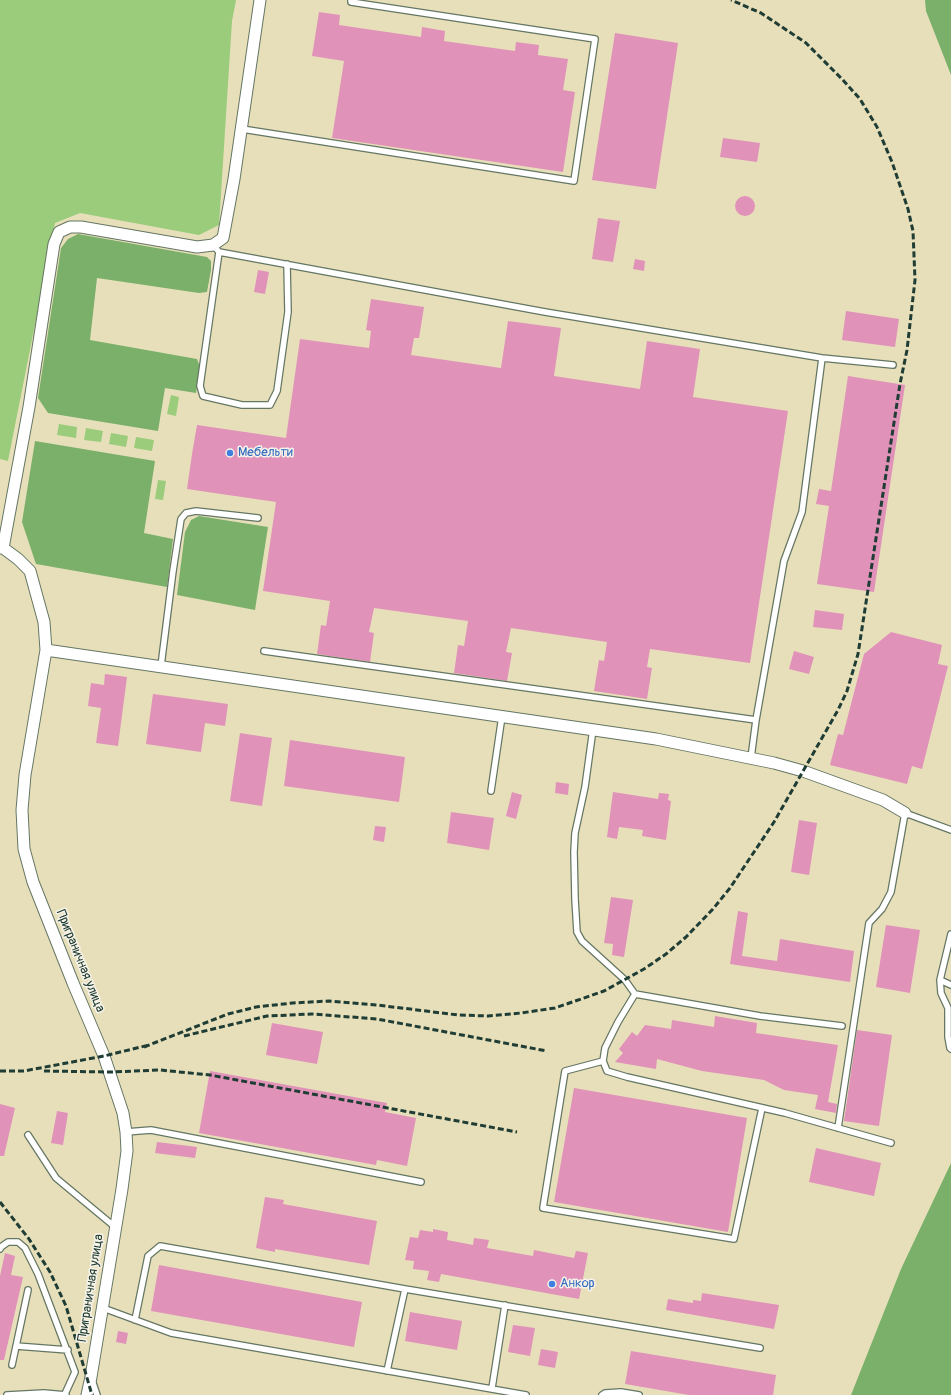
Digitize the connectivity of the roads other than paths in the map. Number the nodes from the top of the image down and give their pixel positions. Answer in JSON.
{"nodes":[{"id":1,"x":260,"y":0,"type":"edge"},
{"id":2,"x":351,"y":0,"type":"edge"},
{"id":3,"x":242,"y":129,"type":"junction"},
{"id":4,"x":216,"y":248,"type":"junction"},
{"id":5,"x":287,"y":264,"type":"junction"},
{"id":6,"x":822,"y":358,"type":"junction"},
{"id":7,"x":893,"y":365,"type":"dead end"},
{"id":8,"x":258,"y":518,"type":"dead end"},
{"id":9,"x":2,"y":548,"type":"edge"},
{"id":10,"x":46,"y":650,"type":"junction"},
{"id":11,"x":264,"y":652,"type":"dead end"},
{"id":12,"x":161,"y":666,"type":"junction"},
{"id":13,"x":502,"y":715,"type":"junction"},
{"id":14,"x":756,"y":720,"type":"junction"},
{"id":15,"x":593,"y":729,"type":"junction"},
{"id":16,"x":751,"y":758,"type":"junction"},
{"id":17,"x":490,"y":791,"type":"dead end"},
{"id":18,"x":905,"y":813,"type":"junction"},
{"id":19,"x":951,"y":830,"type":"edge"},
{"id":20,"x":951,"y":934,"type":"edge"},
{"id":21,"x":940,"y":980,"type":"junction"},
{"id":22,"x":951,"y":985,"type":"edge"},
{"id":23,"x":635,"y":994,"type":"junction"},
{"id":24,"x":842,"y":1026,"type":"dead end"},
{"id":25,"x":951,"y":1048,"type":"edge"},
{"id":26,"x":603,"y":1062,"type":"junction"},
{"id":27,"x":762,"y":1108,"type":"junction"},
{"id":28,"x":838,"y":1128,"type":"junction"},
{"id":29,"x":126,"y":1132,"type":"junction"},
{"id":30,"x":28,"y":1135,"type":"dead end"},
{"id":31,"x":892,"y":1143,"type":"dead end"},
{"id":32,"x":420,"y":1182,"type":"dead end"},
{"id":33,"x":115,"y":1227,"type":"junction"},
{"id":34,"x":0,"y":1249,"type":"edge"},
{"id":35,"x":405,"y":1289,"type":"junction"},
{"id":36,"x":28,"y":1290,"type":"dead end"},
{"id":37,"x":505,"y":1305,"type":"junction"},
{"id":38,"x":103,"y":1308,"type":"junction"},
{"id":39,"x":135,"y":1320,"type":"junction"},
{"id":40,"x":16,"y":1346,"type":"junction"},
{"id":41,"x":760,"y":1348,"type":"dead end"},
{"id":42,"x":68,"y":1350,"type":"junction"},
{"id":43,"x":12,"y":1365,"type":"dead end"},
{"id":44,"x":387,"y":1371,"type":"junction"},
{"id":45,"x":91,"y":1377,"type":"junction"},
{"id":46,"x":492,"y":1388,"type":"junction"},
{"id":47,"x":6,"y":1395,"type":"edge"},
{"id":48,"x":65,"y":1395,"type":"edge"},
{"id":49,"x":87,"y":1395,"type":"edge"},
{"id":50,"x":97,"y":1395,"type":"edge"},
{"id":51,"x":526,"y":1395,"type":"edge"},
{"id":52,"x":602,"y":1395,"type":"edge"},
{"id":53,"x":639,"y":1395,"type":"edge"}],
"edges":[{"from":1,"to":3,"type":"street"},
{"from":2,"to":3,"type":"lane"},
{"from":3,"to":4,"type":"street"},
{"from":4,"to":5,"type":"lane"},
{"from":4,"to":5,"type":"lane"},
{"from":4,"to":9,"type":"street"},
{"from":5,"to":6,"type":"lane"},
{"from":6,"to":7,"type":"lane"},
{"from":6,"to":14,"type":"lane"},
{"from":8,"to":12,"type":"lane"},
{"from":9,"to":10,"type":"street","name":"Приграничная улица"},
{"from":10,"to":12,"type":"street"},
{"from":10,"to":29,"type":"street","name":"Приграничная улица"},
{"from":11,"to":14,"type":"lane"},
{"from":12,"to":13,"type":"street"},
{"from":13,"to":15,"type":"street"},
{"from":13,"to":17,"type":"lane"},
{"from":14,"to":16,"type":"lane"},
{"from":15,"to":16,"type":"street"},
{"from":15,"to":23,"type":"lane"},
{"from":16,"to":18,"type":"street"},
{"from":18,"to":19,"type":"lane"},
{"from":18,"to":28,"type":"lane"},
{"from":20,"to":21,"type":"lane"},
{"from":21,"to":22,"type":"lane"},
{"from":21,"to":25,"type":"lane"},
{"from":23,"to":24,"type":"lane"},
{"from":23,"to":26,"type":"lane"},
{"from":26,"to":27,"type":"lane"},
{"from":26,"to":27,"type":"lane"},
{"from":27,"to":28,"type":"lane"},
{"from":28,"to":31,"type":"lane"},
{"from":29,"to":32,"type":"lane"},
{"from":29,"to":33,"type":"street","name":"Приграничная улица"},
{"from":30,"to":33,"type":"lane"},
{"from":33,"to":38,"type":"street","name":"Приграничная улица"},
{"from":34,"to":42,"type":"lane"},
{"from":35,"to":37,"type":"lane"},
{"from":35,"to":39,"type":"lane"},
{"from":35,"to":44,"type":"lane"},
{"from":36,"to":40,"type":"lane"},
{"from":37,"to":41,"type":"lane"},
{"from":37,"to":46,"type":"lane"},
{"from":38,"to":39,"type":"lane"},
{"from":38,"to":45,"type":"street","name":"Приграничная улица"},
{"from":39,"to":44,"type":"lane"},
{"from":40,"to":42,"type":"lane"},
{"from":40,"to":43,"type":"lane"},
{"from":42,"to":48,"type":"lane"},
{"from":44,"to":46,"type":"lane"},
{"from":45,"to":49,"type":"street","name":"Приграничная улица"},
{"from":45,"to":50,"type":"lane"},
{"from":46,"to":51,"type":"lane"},
{"from":47,"to":48,"type":"lane"},
{"from":52,"to":53,"type":"lane"}]}
